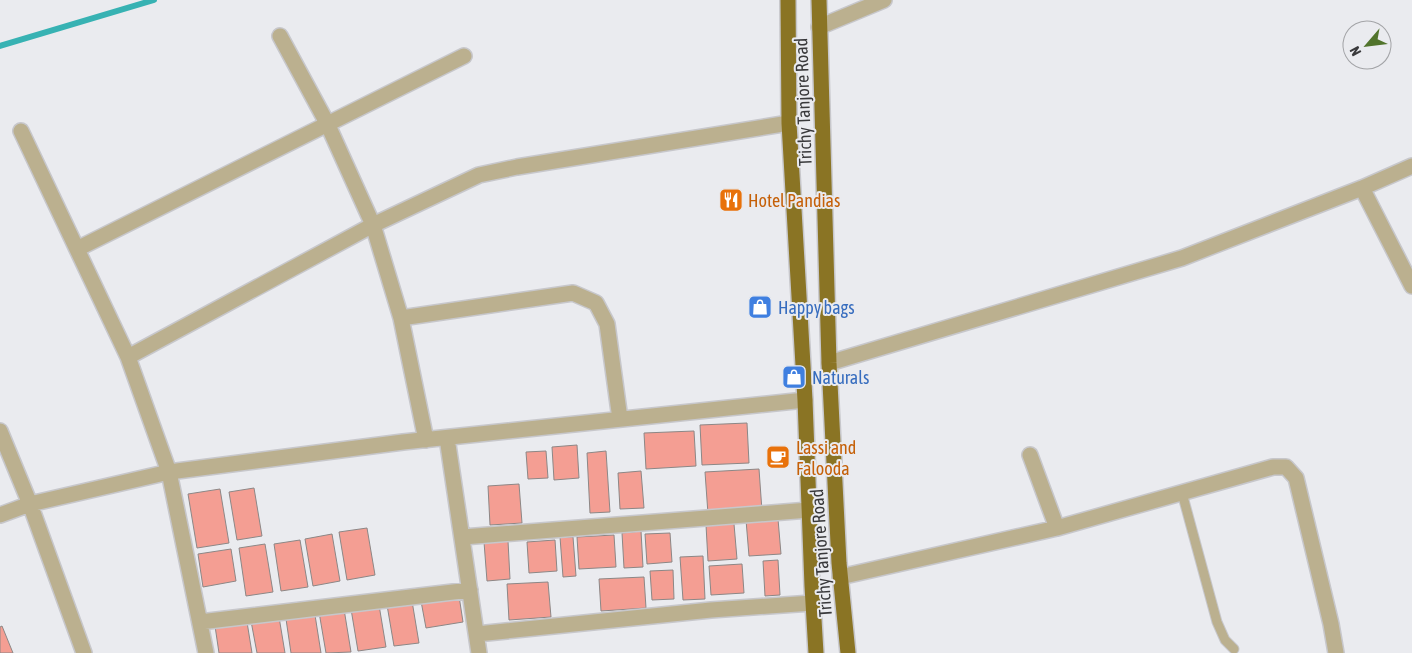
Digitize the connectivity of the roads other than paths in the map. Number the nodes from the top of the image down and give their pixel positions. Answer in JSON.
{"nodes":[{"id":1,"x":788,"y":0,"type":"edge"},
{"id":2,"x":818,"y":0,"type":"edge"},
{"id":3,"x":884,"y":0,"type":"edge"},
{"id":4,"x":819,"y":27,"type":"junction"},
{"id":5,"x":280,"y":36,"type":"dead end"},
{"id":6,"x":464,"y":56,"type":"dead end"},
{"id":7,"x":327,"y":123,"type":"junction"},
{"id":8,"x":789,"y":123,"type":"junction"},
{"id":9,"x":21,"y":131,"type":"dead end"},
{"id":10,"x":1412,"y":166,"type":"edge"},
{"id":11,"x":1362,"y":188,"type":"junction"},
{"id":12,"x":373,"y":225,"type":"junction"},
{"id":13,"x":77,"y":249,"type":"junction"},
{"id":14,"x":1412,"y":286,"type":"edge"},
{"id":15,"x":401,"y":318,"type":"junction"},
{"id":16,"x":128,"y":357,"type":"junction"},
{"id":17,"x":829,"y":362,"type":"junction"},
{"id":18,"x":805,"y":400,"type":"junction"},
{"id":19,"x":620,"y":419,"type":"junction"},
{"id":20,"x":0,"y":431,"type":"edge"},
{"id":21,"x":447,"y":438,"type":"junction"},
{"id":22,"x":426,"y":440,"type":"junction"},
{"id":23,"x":1030,"y":455,"type":"dead end"},
{"id":24,"x":169,"y":472,"type":"junction"},
{"id":25,"x":1182,"y":493,"type":"junction"},
{"id":26,"x":30,"y":504,"type":"junction"},
{"id":27,"x":809,"y":510,"type":"junction"},
{"id":28,"x":0,"y":515,"type":"edge"},
{"id":29,"x":1057,"y":528,"type":"junction"},
{"id":30,"x":463,"y":537,"type":"junction"},
{"id":31,"x":840,"y":577,"type":"junction"},
{"id":32,"x":470,"y":590,"type":"junction"},
{"id":33,"x":812,"y":603,"type":"junction"},
{"id":34,"x":200,"y":622,"type":"junction"},
{"id":35,"x":477,"y":634,"type":"junction"},
{"id":36,"x":1234,"y":649,"type":"dead end"},
{"id":37,"x":84,"y":653,"type":"edge"},
{"id":38,"x":206,"y":653,"type":"edge"},
{"id":39,"x":479,"y":653,"type":"edge"},
{"id":40,"x":816,"y":653,"type":"edge"},
{"id":41,"x":848,"y":653,"type":"edge"},
{"id":42,"x":1336,"y":653,"type":"edge"}],
"edges":[{"from":1,"to":8,"type":"highway","name":"Trichy Tanjore Road"},
{"from":2,"to":4,"type":"highway","name":"Trichy Tanjore Road"},
{"from":3,"to":4,"type":"street"},
{"from":4,"to":17,"type":"highway","name":"Trichy Tanjore Road"},
{"from":5,"to":7,"type":"street"},
{"from":6,"to":7,"type":"street"},
{"from":7,"to":12,"type":"street"},
{"from":7,"to":13,"type":"street"},
{"from":8,"to":12,"type":"street"},
{"from":8,"to":18,"type":"highway","name":"Trichy Tanjore Road"},
{"from":9,"to":13,"type":"street"},
{"from":10,"to":11,"type":"street"},
{"from":11,"to":14,"type":"street"},
{"from":11,"to":17,"type":"street"},
{"from":12,"to":15,"type":"street"},
{"from":12,"to":16,"type":"street"},
{"from":13,"to":16,"type":"street"},
{"from":15,"to":19,"type":"street"},
{"from":15,"to":22,"type":"street"},
{"from":16,"to":24,"type":"street"},
{"from":17,"to":31,"type":"highway","name":"Trichy Tanjore Road"},
{"from":18,"to":19,"type":"street"},
{"from":18,"to":27,"type":"highway","name":"Trichy Tanjore Road"},
{"from":19,"to":21,"type":"street"},
{"from":20,"to":26,"type":"street"},
{"from":21,"to":22,"type":"street"},
{"from":21,"to":30,"type":"street"},
{"from":22,"to":24,"type":"street"},
{"from":23,"to":29,"type":"street"},
{"from":24,"to":26,"type":"street"},
{"from":24,"to":34,"type":"street"},
{"from":25,"to":29,"type":"street"},
{"from":25,"to":36,"type":"lane"},
{"from":25,"to":42,"type":"street"},
{"from":26,"to":28,"type":"street"},
{"from":26,"to":37,"type":"street"},
{"from":27,"to":30,"type":"street"},
{"from":27,"to":33,"type":"highway","name":"Trichy Tanjore Road"},
{"from":29,"to":31,"type":"street"},
{"from":30,"to":32,"type":"street"},
{"from":31,"to":41,"type":"highway","name":"Trichy Tanjore Road"},
{"from":32,"to":34,"type":"street"},
{"from":32,"to":35,"type":"street"},
{"from":33,"to":35,"type":"street"},
{"from":33,"to":40,"type":"highway","name":"Trichy Tanjore Road"},
{"from":34,"to":38,"type":"street"},
{"from":35,"to":39,"type":"street"}]}
